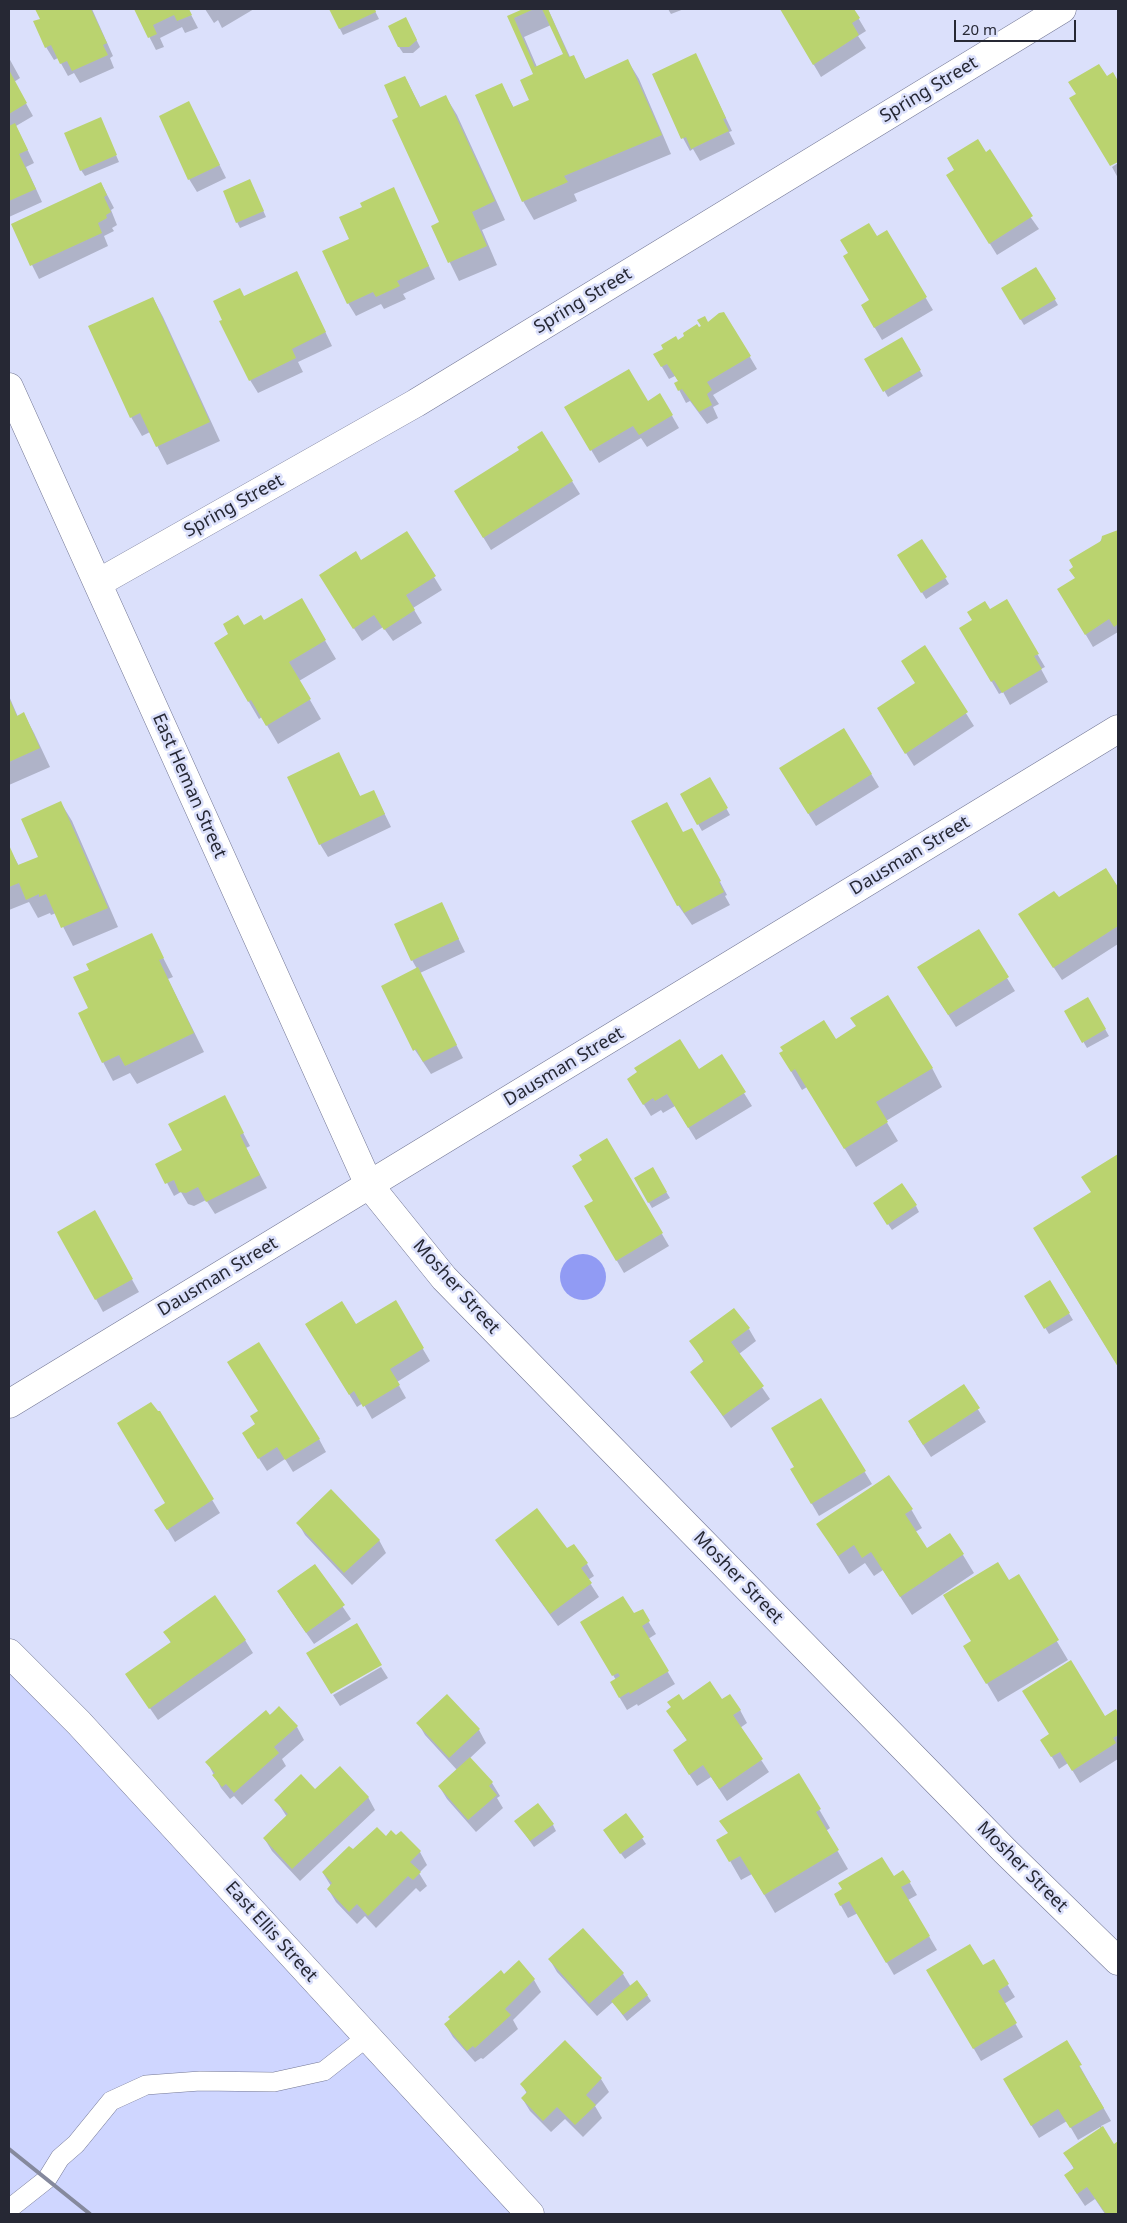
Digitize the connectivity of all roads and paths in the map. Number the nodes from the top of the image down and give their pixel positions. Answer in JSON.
{"nodes":[{"id":1,"x":1062,"y":9,"type":"edge"},
{"id":2,"x":9,"y":387,"type":"edge"},
{"id":3,"x":98,"y":583,"type":"junction"},
{"id":4,"x":1118,"y":729,"type":"edge"},
{"id":5,"x":369,"y":1185,"type":"junction"},
{"id":6,"x":9,"y":1404,"type":"edge"},
{"id":7,"x":9,"y":1653,"type":"edge"},
{"id":8,"x":1118,"y":1961,"type":"edge"},
{"id":9,"x":367,"y":2037,"type":"junction"},
{"id":10,"x":9,"y":2209,"type":"edge"},
{"id":11,"x":530,"y":2214,"type":"edge"}],
"edges":[{"from":1,"to":3,"type":"street","name":"Spring Street"},
{"from":2,"to":3,"type":"street","name":"East Heman Street"},
{"from":3,"to":5,"type":"street","name":"East Heman Street"},
{"from":4,"to":5,"type":"street","name":"Dausman Street"},
{"from":5,"to":6,"type":"street","name":"Dausman Street"},
{"from":5,"to":8,"type":"street","name":"Mosher Street"},
{"from":7,"to":9,"type":"street","name":"East Ellis Street"},
{"from":9,"to":10,"type":"lane"},
{"from":9,"to":11,"type":"street","name":"East Ellis Street"}]}
